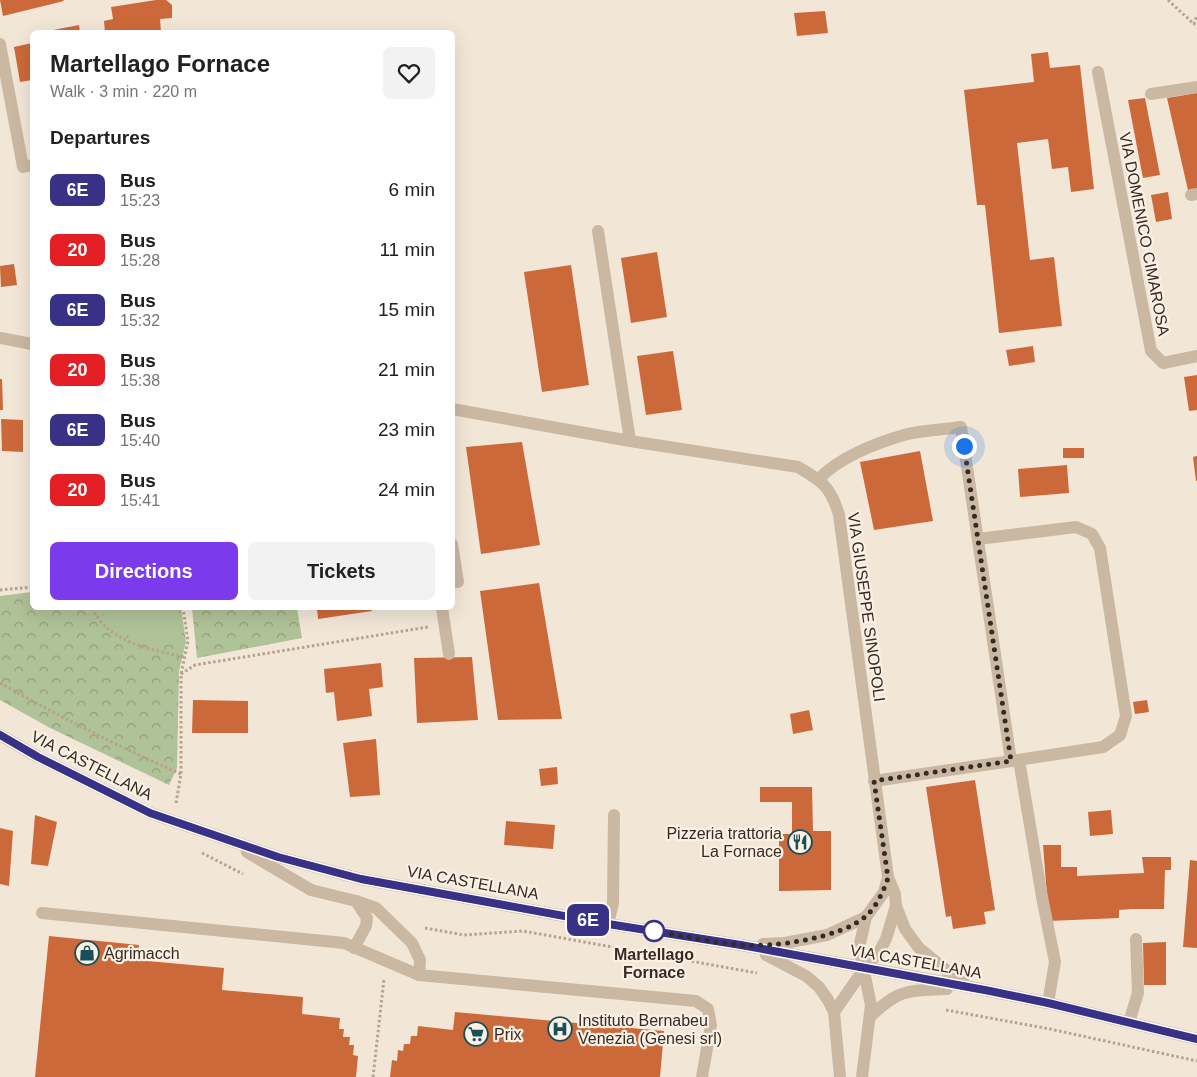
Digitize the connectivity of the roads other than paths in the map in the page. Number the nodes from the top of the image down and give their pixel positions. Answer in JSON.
{"nodes":[{"id":1,"x":0,"y":44,"type":"edge"},
{"id":2,"x":1098,"y":72,"type":"dead end"},
{"id":3,"x":1197,"y":87,"type":"edge"},
{"id":4,"x":1151,"y":94,"type":"dead end"},
{"id":5,"x":30,"y":165,"type":"edge"},
{"id":6,"x":598,"y":231,"type":"dead end"},
{"id":7,"x":0,"y":338,"type":"edge"},
{"id":8,"x":30,"y":344,"type":"edge"},
{"id":9,"x":1197,"y":356,"type":"edge"},
{"id":10,"x":455,"y":410,"type":"edge"},
{"id":11,"x":630,"y":441,"type":"junction"},
{"id":12,"x":819,"y":479,"type":"junction"},
{"id":13,"x":978,"y":539,"type":"junction"},
{"id":14,"x":455,"y":563,"type":"edge"},
{"id":15,"x":455,"y":582,"type":"edge"},
{"id":16,"x":442,"y":610,"type":"edge"},
{"id":17,"x":449,"y":654,"type":"dead end"},
{"id":18,"x":0,"y":736,"type":"edge"},
{"id":19,"x":1015,"y":760,"type":"junction"},
{"id":20,"x":874,"y":781,"type":"junction"},
{"id":21,"x":614,"y":815,"type":"dead end"},
{"id":22,"x":223,"y":838,"type":"junction"},
{"id":23,"x":888,"y":878,"type":"junction"},
{"id":24,"x":356,"y":901,"type":"junction"},
{"id":25,"x":896,"y":906,"type":"junction"},
{"id":26,"x":42,"y":913,"type":"dead end"},
{"id":27,"x":866,"y":917,"type":"junction"},
{"id":28,"x":608,"y":924,"type":"junction"},
{"id":29,"x":1136,"y":940,"type":"dead end"},
{"id":30,"x":741,"y":945,"type":"junction"},
{"id":31,"x":354,"y":948,"type":"junction"},
{"id":32,"x":864,"y":968,"type":"junction"},
{"id":33,"x":419,"y":975,"type":"junction"},
{"id":34,"x":970,"y":987,"type":"junction"},
{"id":35,"x":1048,"y":1003,"type":"junction"},
{"id":36,"x":834,"y":1012,"type":"junction"},
{"id":37,"x":870,"y":1017,"type":"junction"},
{"id":38,"x":1130,"y":1022,"type":"junction"},
{"id":39,"x":1197,"y":1040,"type":"edge"},
{"id":40,"x":702,"y":1077,"type":"edge"},
{"id":41,"x":840,"y":1077,"type":"edge"},
{"id":42,"x":862,"y":1077,"type":"edge"}],
"edges":[{"from":1,"to":5,"type":"street"},
{"from":2,"to":9,"type":"street","name":"VIA DOMENICO CIMAROSA"},
{"from":3,"to":4,"type":"street"},
{"from":6,"to":11,"type":"street"},
{"from":7,"to":8,"type":"street"},
{"from":10,"to":11,"type":"street","name":"VIA GIUSEPPE SINOPOLI"},
{"from":11,"to":12,"type":"street","name":"VIA GIUSEPPE SINOPOLI"},
{"from":12,"to":13,"type":"street"},
{"from":12,"to":20,"type":"street","name":"VIA GIUSEPPE SINOPOLI"},
{"from":13,"to":19,"type":"street"},
{"from":13,"to":19,"type":"street"},
{"from":14,"to":15,"type":"street"},
{"from":16,"to":17,"type":"street"},
{"from":18,"to":22,"type":"street","name":"VIA CASTELLANA"},
{"from":19,"to":20,"type":"street"},
{"from":19,"to":35,"type":"street"},
{"from":20,"to":23,"type":"street","name":"VIA GIUSEPPE SINOPOLI"},
{"from":21,"to":28,"type":"street"},
{"from":22,"to":24,"type":"street"},
{"from":22,"to":28,"type":"street","name":"VIA CASTELLANA"},
{"from":23,"to":25,"type":"street","name":"VIA GIUSEPPE SINOPOLI"},
{"from":23,"to":27,"type":"street"},
{"from":24,"to":31,"type":"street"},
{"from":24,"to":33,"type":"street"},
{"from":25,"to":32,"type":"street"},
{"from":25,"to":34,"type":"street","name":"VIA GIUSEPPE SINOPOLI"},
{"from":26,"to":31,"type":"street"},
{"from":27,"to":30,"type":"street"},
{"from":27,"to":32,"type":"street"},
{"from":28,"to":30,"type":"street","name":"VIA CASTELLANA"},
{"from":29,"to":38,"type":"street"},
{"from":30,"to":32,"type":"street","name":"VIA CASTELLANA"},
{"from":30,"to":36,"type":"street"},
{"from":31,"to":33,"type":"street"},
{"from":32,"to":34,"type":"street","name":"VIA CASTELLANA"},
{"from":32,"to":36,"type":"street"},
{"from":32,"to":37,"type":"street"},
{"from":33,"to":40,"type":"street"},
{"from":34,"to":35,"type":"street","name":"VIA CASTELLANA"},
{"from":34,"to":37,"type":"street"},
{"from":35,"to":38,"type":"street","name":"VIA CASTELLANA"},
{"from":36,"to":41,"type":"street"},
{"from":37,"to":42,"type":"street"},
{"from":38,"to":39,"type":"street","name":"VIA CASTELLANA"}]}
